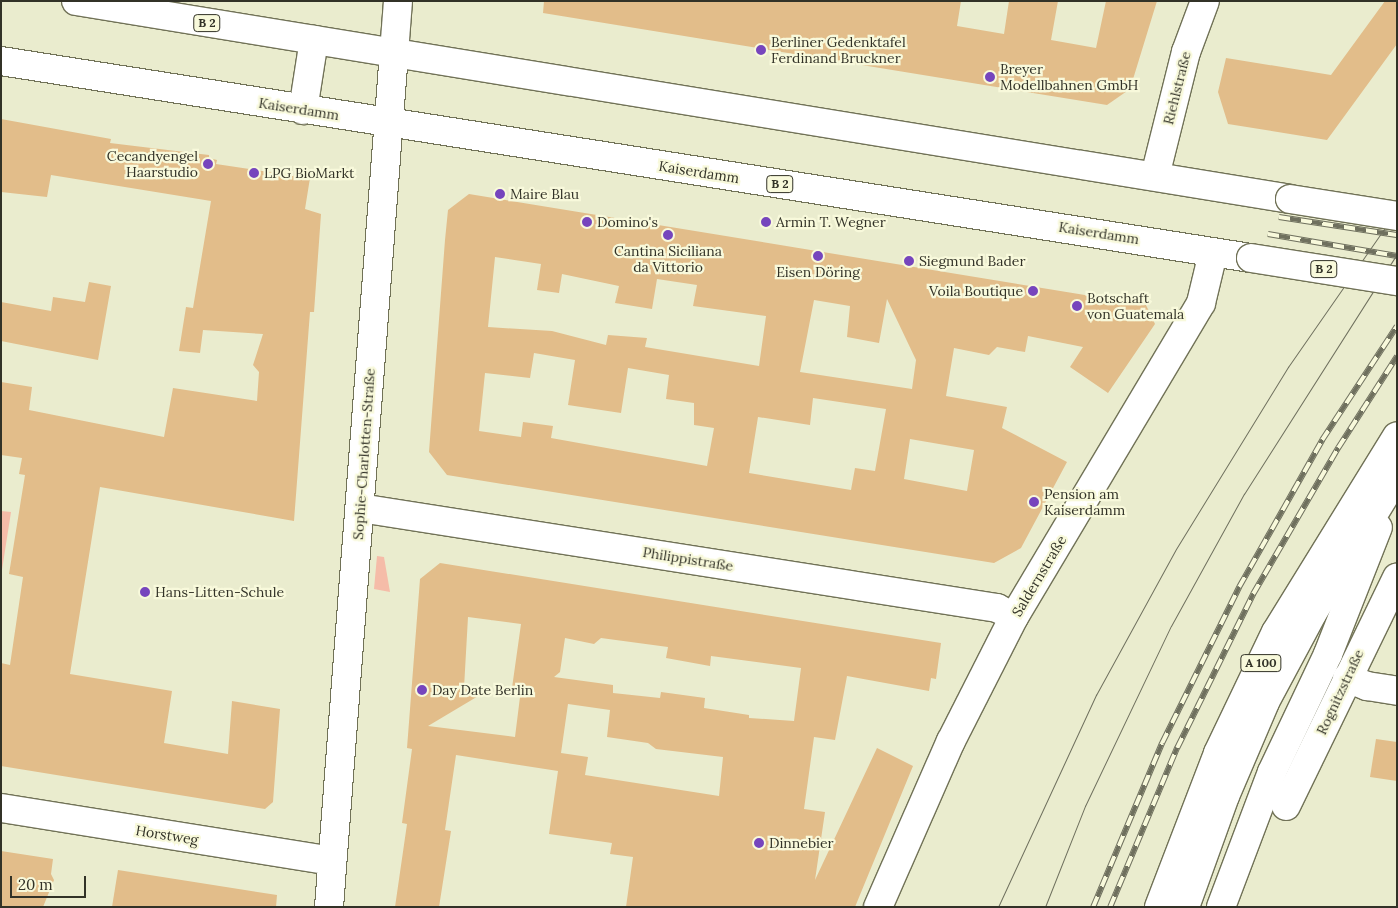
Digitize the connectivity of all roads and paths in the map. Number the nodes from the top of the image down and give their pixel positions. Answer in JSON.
{"nodes":[{"id":1,"x":76,"y":1,"type":"edge"},
{"id":2,"x":398,"y":1,"type":"edge"},
{"id":3,"x":1205,"y":1,"type":"edge"},
{"id":4,"x":314,"y":40,"type":"junction"},
{"id":5,"x":394,"y":53,"type":"junction"},
{"id":6,"x":1,"y":61,"type":"edge"},
{"id":7,"x":303,"y":110,"type":"junction"},
{"id":8,"x":389,"y":124,"type":"junction"},
{"id":9,"x":1155,"y":176,"type":"junction"},
{"id":10,"x":1397,"y":216,"type":"edge"},
{"id":11,"x":1212,"y":253,"type":"junction"},
{"id":12,"x":1397,"y":281,"type":"edge"},
{"id":13,"x":1397,"y":436,"type":"edge"},
{"id":14,"x":1397,"y":476,"type":"edge"},
{"id":15,"x":1397,"y":481,"type":"edge"},
{"id":16,"x":360,"y":508,"type":"junction"},
{"id":17,"x":1397,"y":577,"type":"edge"},
{"id":18,"x":1014,"y":618,"type":"junction"},
{"id":19,"x":1347,"y":678,"type":"junction"},
{"id":20,"x":1397,"y":691,"type":"edge"},
{"id":21,"x":1286,"y":806,"type":"dead end"},
{"id":22,"x":1,"y":808,"type":"edge"},
{"id":23,"x":332,"y":862,"type":"junction"},
{"id":24,"x":330,"y":907,"type":"edge"},
{"id":25,"x":878,"y":907,"type":"edge"},
{"id":26,"x":1159,"y":907,"type":"edge"},
{"id":27,"x":1186,"y":907,"type":"edge"},
{"id":28,"x":1221,"y":907,"type":"edge"}],
"edges":[{"from":1,"to":4,"type":"main road","number":"B 2"},
{"from":2,"to":5,"type":"main road","name":"Sophie-Charlotten-Straße"},
{"from":3,"to":9,"type":"main road","name":"Riehlstraße"},
{"from":4,"to":5,"type":"main road","number":"B 2"},
{"from":4,"to":7,"type":"main road"},
{"from":5,"to":8,"type":"main road","name":"Sophie-Charlotten-Straße"},
{"from":5,"to":9,"type":"main road","number":"B 2"},
{"from":6,"to":7,"type":"main road","name":"Kaiserdamm","number":"B 2"},
{"from":7,"to":8,"type":"main road","name":"Kaiserdamm","number":"B 2"},
{"from":8,"to":11,"type":"main road","name":"Kaiserdamm","number":"B 2"},
{"from":8,"to":16,"type":"main road","name":"Sophie-Charlotten-Straße"},
{"from":9,"to":10,"type":"main road","number":"B 2","bridge":true},
{"from":11,"to":12,"type":"main road","name":"Kaiserdamm","number":"B 2","bridge":true},
{"from":11,"to":18,"type":"main road","name":"Saldernstraße"},
{"from":13,"to":26,"type":"main road","number":"A 100"},
{"from":14,"to":27,"type":"main road","number":"A 100"},
{"from":15,"to":28,"type":"main road"},
{"from":16,"to":18,"type":"main road","name":"Philippistraße"},
{"from":16,"to":23,"type":"main road","name":"Sophie-Charlotten-Straße"},
{"from":17,"to":19,"type":"main road","name":"Rognitzstraße"},
{"from":18,"to":25,"type":"main road","name":"Saldernstraße"},
{"from":19,"to":20,"type":"main road"},
{"from":19,"to":21,"type":"main road","name":"Rognitzstraße"},
{"from":22,"to":23,"type":"main road","name":"Horstweg"},
{"from":23,"to":24,"type":"main road","name":"Sophie-Charlotten-Straße"}]}
